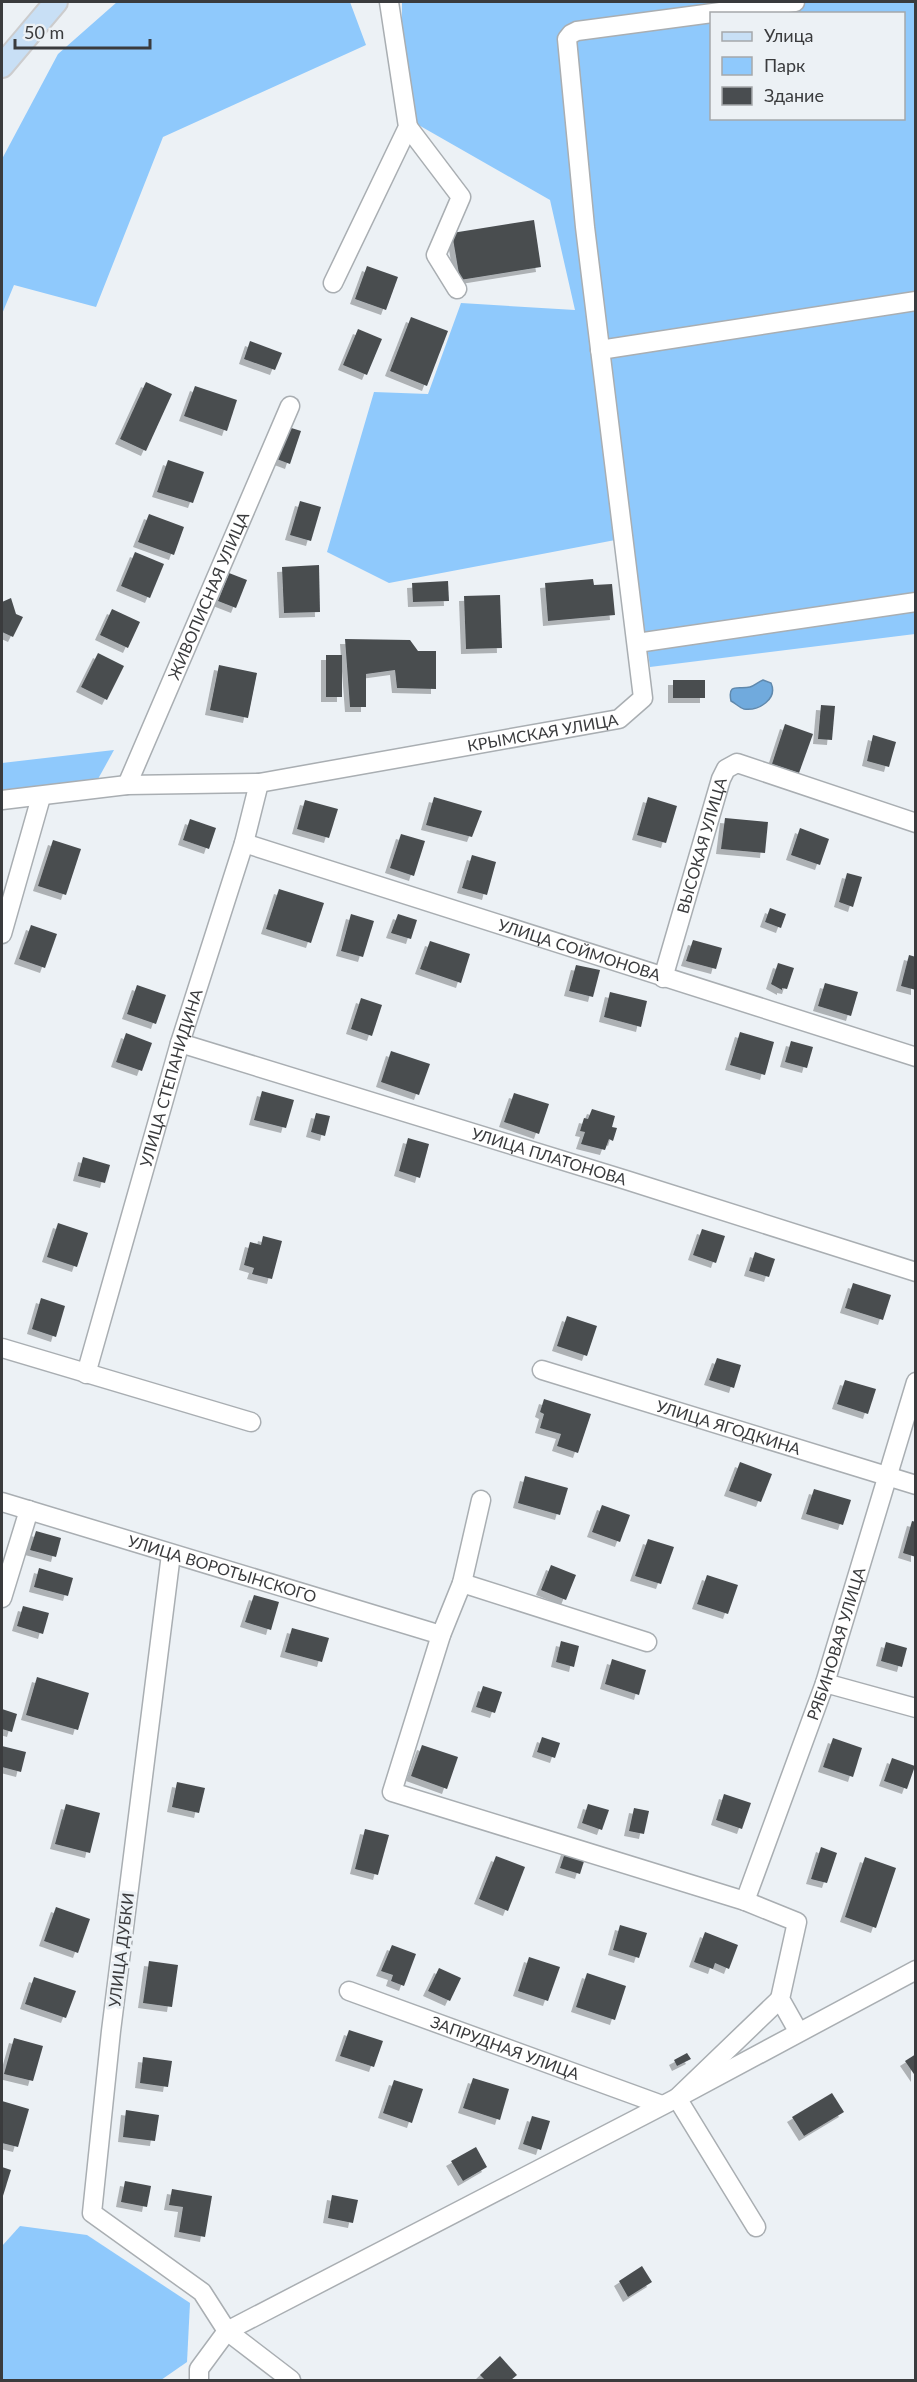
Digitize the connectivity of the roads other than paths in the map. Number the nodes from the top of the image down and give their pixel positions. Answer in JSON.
{"nodes":[{"id":1,"x":56,"y":2,"type":"edge"},
{"id":2,"x":389,"y":2,"type":"edge"},
{"id":3,"x":795,"y":2,"type":"edge"},
{"id":4,"x":720,"y":12,"type":"edge"},
{"id":5,"x":710,"y":13,"type":"edge"},
{"id":6,"x":2,"y":66,"type":"edge"},
{"id":7,"x":408,"y":127,"type":"junction"},
{"id":8,"x":333,"y":283,"type":"dead end"},
{"id":9,"x":458,"y":289,"type":"dead end"},
{"id":10,"x":915,"y":301,"type":"edge"},
{"id":11,"x":600,"y":350,"type":"junction"},
{"id":12,"x":290,"y":406,"type":"dead end"},
{"id":13,"x":915,"y":602,"type":"edge"},
{"id":14,"x":637,"y":643,"type":"junction"},
{"id":15,"x":259,"y":783,"type":"junction"},
{"id":16,"x":127,"y":785,"type":"junction"},
{"id":17,"x":41,"y":796,"type":"junction"},
{"id":18,"x":2,"y":800,"type":"edge"},
{"id":19,"x":915,"y":823,"type":"edge"},
{"id":20,"x":244,"y":843,"type":"junction"},
{"id":21,"x":2,"y":934,"type":"edge"},
{"id":22,"x":663,"y":978,"type":"junction"},
{"id":23,"x":180,"y":1042,"type":"junction"},
{"id":24,"x":915,"y":1057,"type":"edge"},
{"id":25,"x":915,"y":1272,"type":"edge"},
{"id":26,"x":2,"y":1348,"type":"edge"},
{"id":27,"x":542,"y":1370,"type":"dead end"},
{"id":28,"x":86,"y":1374,"type":"junction"},
{"id":29,"x":915,"y":1382,"type":"edge"},
{"id":30,"x":251,"y":1422,"type":"dead end"},
{"id":31,"x":888,"y":1476,"type":"junction"},
{"id":32,"x":915,"y":1485,"type":"edge"},
{"id":33,"x":481,"y":1500,"type":"dead end"},
{"id":34,"x":2,"y":1502,"type":"edge"},
{"id":35,"x":29,"y":1510,"type":"junction"},
{"id":36,"x":171,"y":1554,"type":"junction"},
{"id":37,"x":462,"y":1583,"type":"junction"},
{"id":38,"x":2,"y":1598,"type":"edge"},
{"id":39,"x":441,"y":1635,"type":"junction"},
{"id":40,"x":648,"y":1642,"type":"dead end"},
{"id":41,"x":825,"y":1683,"type":"junction"},
{"id":42,"x":915,"y":1708,"type":"edge"},
{"id":43,"x":745,"y":1901,"type":"junction"},
{"id":44,"x":915,"y":1970,"type":"edge"},
{"id":45,"x":349,"y":1990,"type":"dead end"},
{"id":46,"x":780,"y":1999,"type":"junction"},
{"id":47,"x":798,"y":2031,"type":"junction"},
{"id":48,"x":669,"y":2102,"type":"junction"},
{"id":49,"x":756,"y":2228,"type":"dead end"},
{"id":50,"x":227,"y":2331,"type":"junction"},
{"id":51,"x":199,"y":2380,"type":"edge"},
{"id":52,"x":291,"y":2380,"type":"edge"}],
"edges":[{"from":1,"to":6,"type":"main road"},
{"from":2,"to":7,"type":"street"},
{"from":3,"to":4,"type":"street","name":"КРЫМСКАЯ УЛИЦА"},
{"from":5,"to":11,"type":"street","name":"КРЫМСКАЯ УЛИЦА"},
{"from":7,"to":8,"type":"street"},
{"from":7,"to":9,"type":"street"},
{"from":10,"to":11,"type":"street"},
{"from":11,"to":14,"type":"street","name":"КРЫМСКАЯ УЛИЦА"},
{"from":12,"to":16,"type":"street","name":"ЖИВОПИСНАЯ УЛИЦА"},
{"from":13,"to":14,"type":"street"},
{"from":14,"to":15,"type":"street","name":"КРЫМСКАЯ УЛИЦА"},
{"from":15,"to":16,"type":"street","name":"КРЫМСКАЯ УЛИЦА"},
{"from":15,"to":20,"type":"street","name":"УЛИЦА СТЕПАНИДИНА"},
{"from":16,"to":17,"type":"street","name":"КРЫМСКАЯ УЛИЦА"},
{"from":17,"to":18,"type":"street","name":"КРЫМСКАЯ УЛИЦА"},
{"from":17,"to":21,"type":"street"},
{"from":19,"to":22,"type":"street","name":"ВЫСОКАЯ УЛИЦА"},
{"from":20,"to":22,"type":"street","name":"УЛИЦА СОЙМОНОВА"},
{"from":20,"to":23,"type":"street","name":"УЛИЦА СТЕПАНИДИНА"},
{"from":22,"to":24,"type":"street","name":"УЛИЦА СОЙМОНОВА"},
{"from":23,"to":25,"type":"street","name":"УЛИЦА ПЛАТОНОВА"},
{"from":23,"to":28,"type":"street","name":"УЛИЦА СТЕПАНИДИНА"},
{"from":26,"to":28,"type":"street"},
{"from":27,"to":31,"type":"street","name":"УЛИЦА ЯГОДКИНА"},
{"from":28,"to":30,"type":"street"},
{"from":29,"to":31,"type":"street","name":"РЯБИНОВАЯ УЛИЦА"},
{"from":31,"to":32,"type":"street","name":"УЛИЦА ЯГОДКИНА"},
{"from":31,"to":41,"type":"street","name":"РЯБИНОВАЯ УЛИЦА"},
{"from":33,"to":37,"type":"street"},
{"from":34,"to":35,"type":"street","name":"УЛИЦА ВОРОТЫНСКОГО"},
{"from":35,"to":36,"type":"street","name":"УЛИЦА ВОРОТЫНСКОГО"},
{"from":35,"to":38,"type":"street"},
{"from":36,"to":39,"type":"street","name":"УЛИЦА ВОРОТЫНСКОГО"},
{"from":36,"to":50,"type":"street","name":"УЛИЦА ДУБКИ"},
{"from":37,"to":39,"type":"street"},
{"from":37,"to":40,"type":"street"},
{"from":39,"to":43,"type":"street"},
{"from":41,"to":42,"type":"street"},
{"from":41,"to":43,"type":"street","name":"РЯБИНОВАЯ УЛИЦА"},
{"from":43,"to":46,"type":"street"},
{"from":44,"to":47,"type":"street"},
{"from":45,"to":48,"type":"street","name":"ЗАПРУДНАЯ УЛИЦА"},
{"from":46,"to":47,"type":"street"},
{"from":46,"to":48,"type":"street"},
{"from":47,"to":48,"type":"street"},
{"from":48,"to":49,"type":"street"},
{"from":48,"to":50,"type":"street"},
{"from":50,"to":51,"type":"street"},
{"from":50,"to":52,"type":"street"}]}
